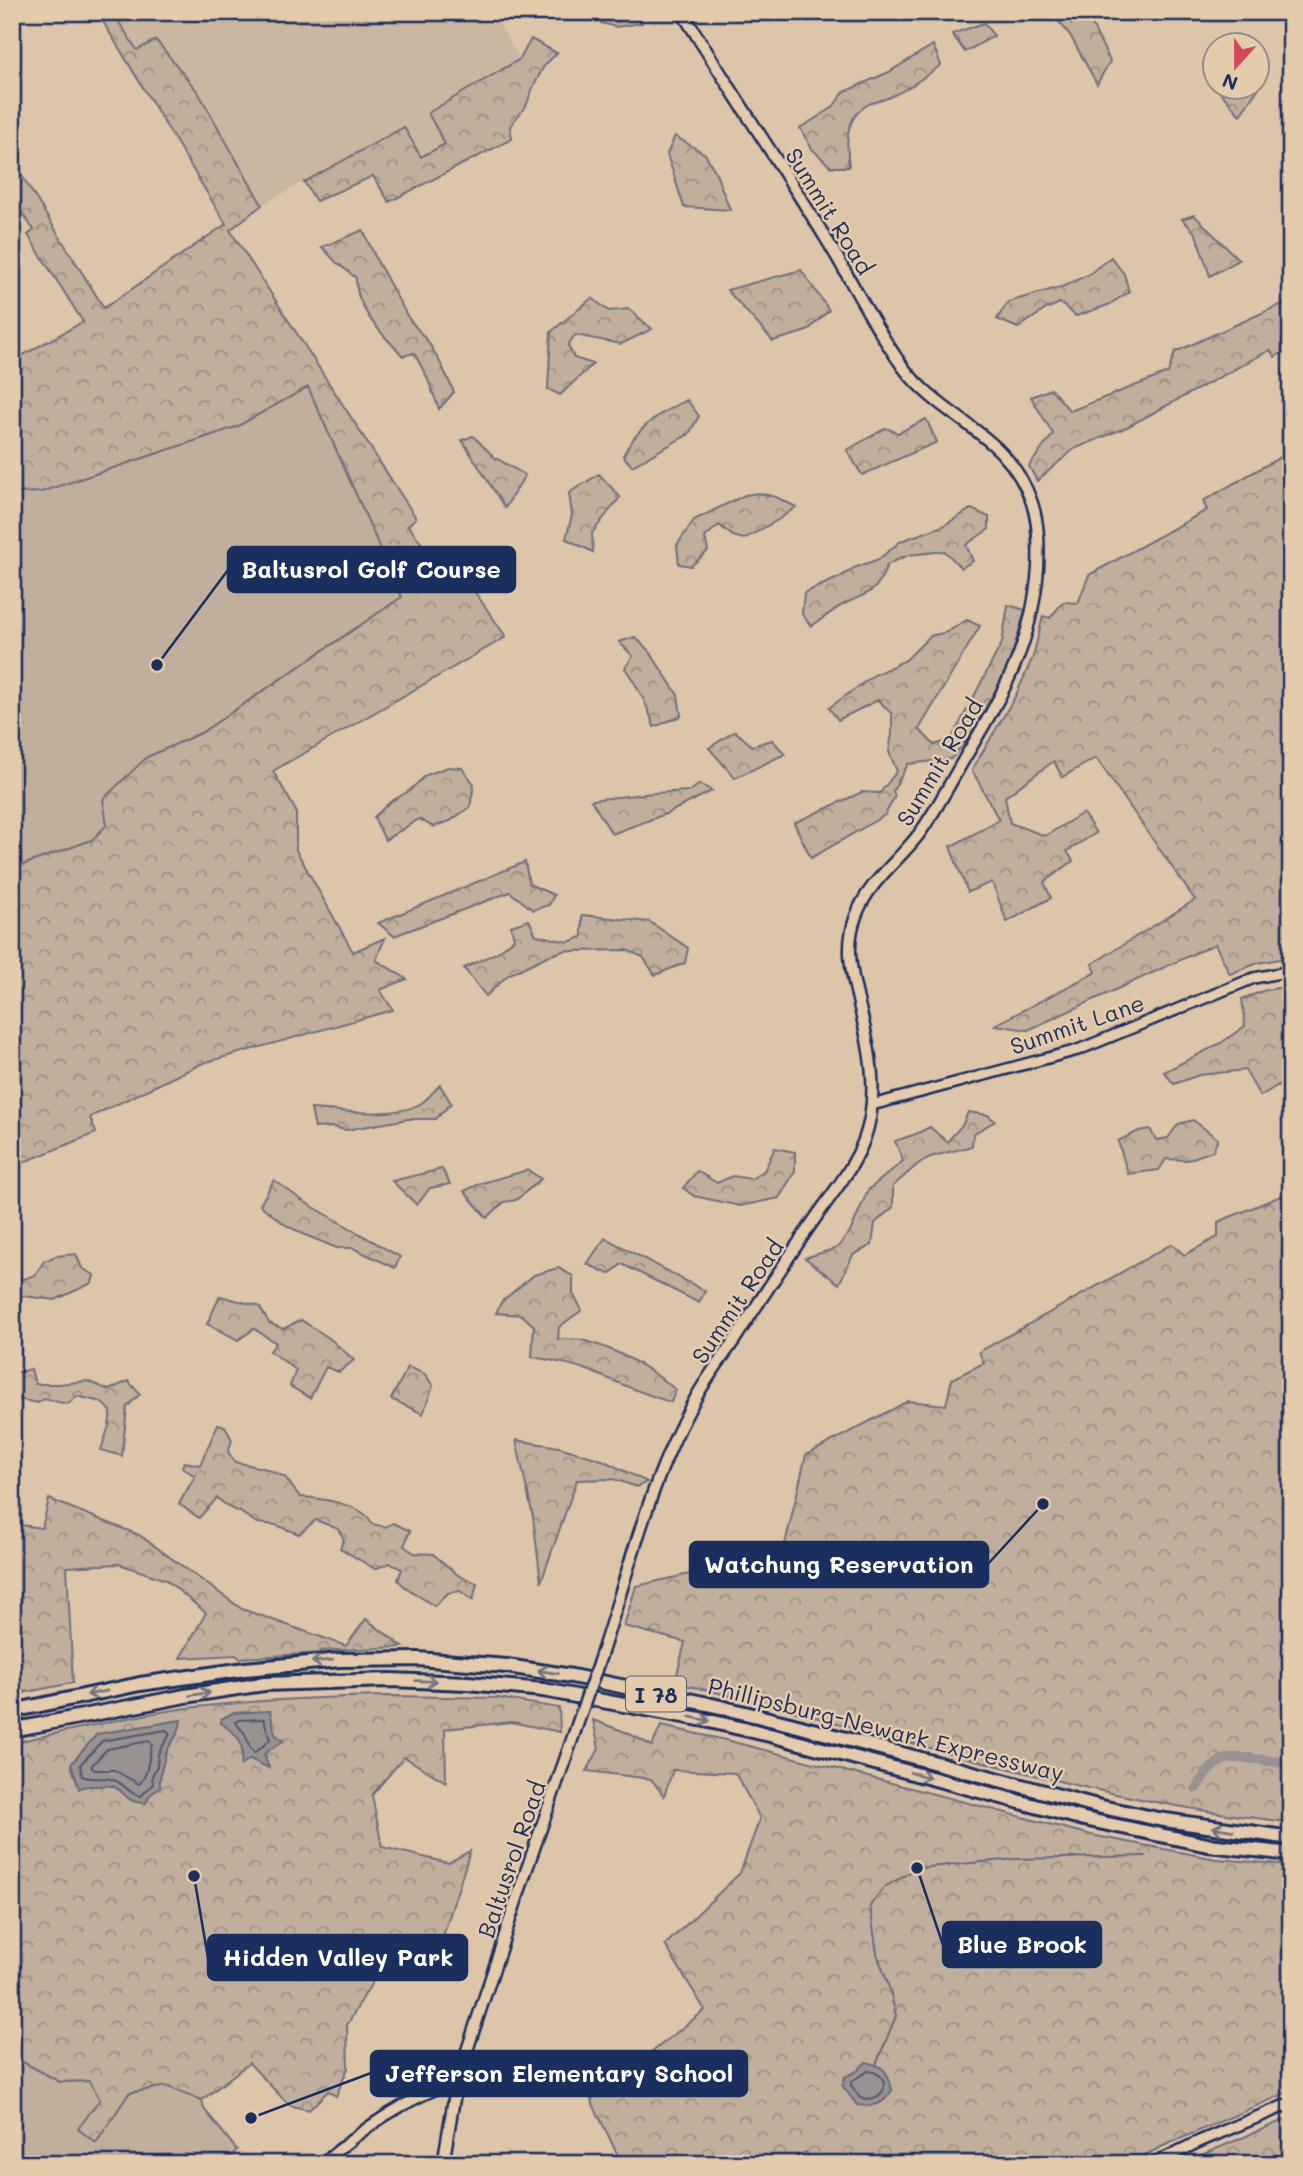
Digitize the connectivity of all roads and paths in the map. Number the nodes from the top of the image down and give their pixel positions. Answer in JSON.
{"nodes":[{"id":1,"x":682,"y":12,"type":"edge"},
{"id":2,"x":1291,"y":971,"type":"edge"},
{"id":3,"x":872,"y":1105,"type":"junction"},
{"id":4,"x":12,"y":1711,"type":"edge"},
{"id":5,"x":12,"y":1730,"type":"edge"},
{"id":6,"x":562,"y":1769,"type":"joint"},
{"id":7,"x":1291,"y":1838,"type":"edge"},
{"id":8,"x":1291,"y":1854,"type":"edge"},
{"id":9,"x":457,"y":2081,"type":"junction"},
{"id":10,"x":1291,"y":2103,"type":"edge"},
{"id":11,"x":322,"y":2164,"type":"edge"},
{"id":12,"x":443,"y":2164,"type":"edge"},
{"id":13,"x":1153,"y":2164,"type":"edge"}],
"edges":[{"from":1,"to":3,"type":"main road","name":"Summit Road"},
{"from":2,"to":3,"type":"street","name":"Summit Lane"},
{"from":3,"to":6,"type":"main road","name":"Summit Road","bridge":true},
{"from":7,"to":4,"type":"highway","name":"Phillipsburg-Newark Expressway","number":"I 78","one_way":true},
{"from":5,"to":8,"type":"highway","name":"Phillipsburg-Newark Expressway","number":"I 78","one_way":true},
{"from":6,"to":9,"type":"main road","name":"Baltusrol Road"},
{"from":9,"to":11,"type":"street"},
{"from":9,"to":12,"type":"main road","name":"Baltusrol Road"},
{"from":10,"to":13,"type":"main road"}]}
